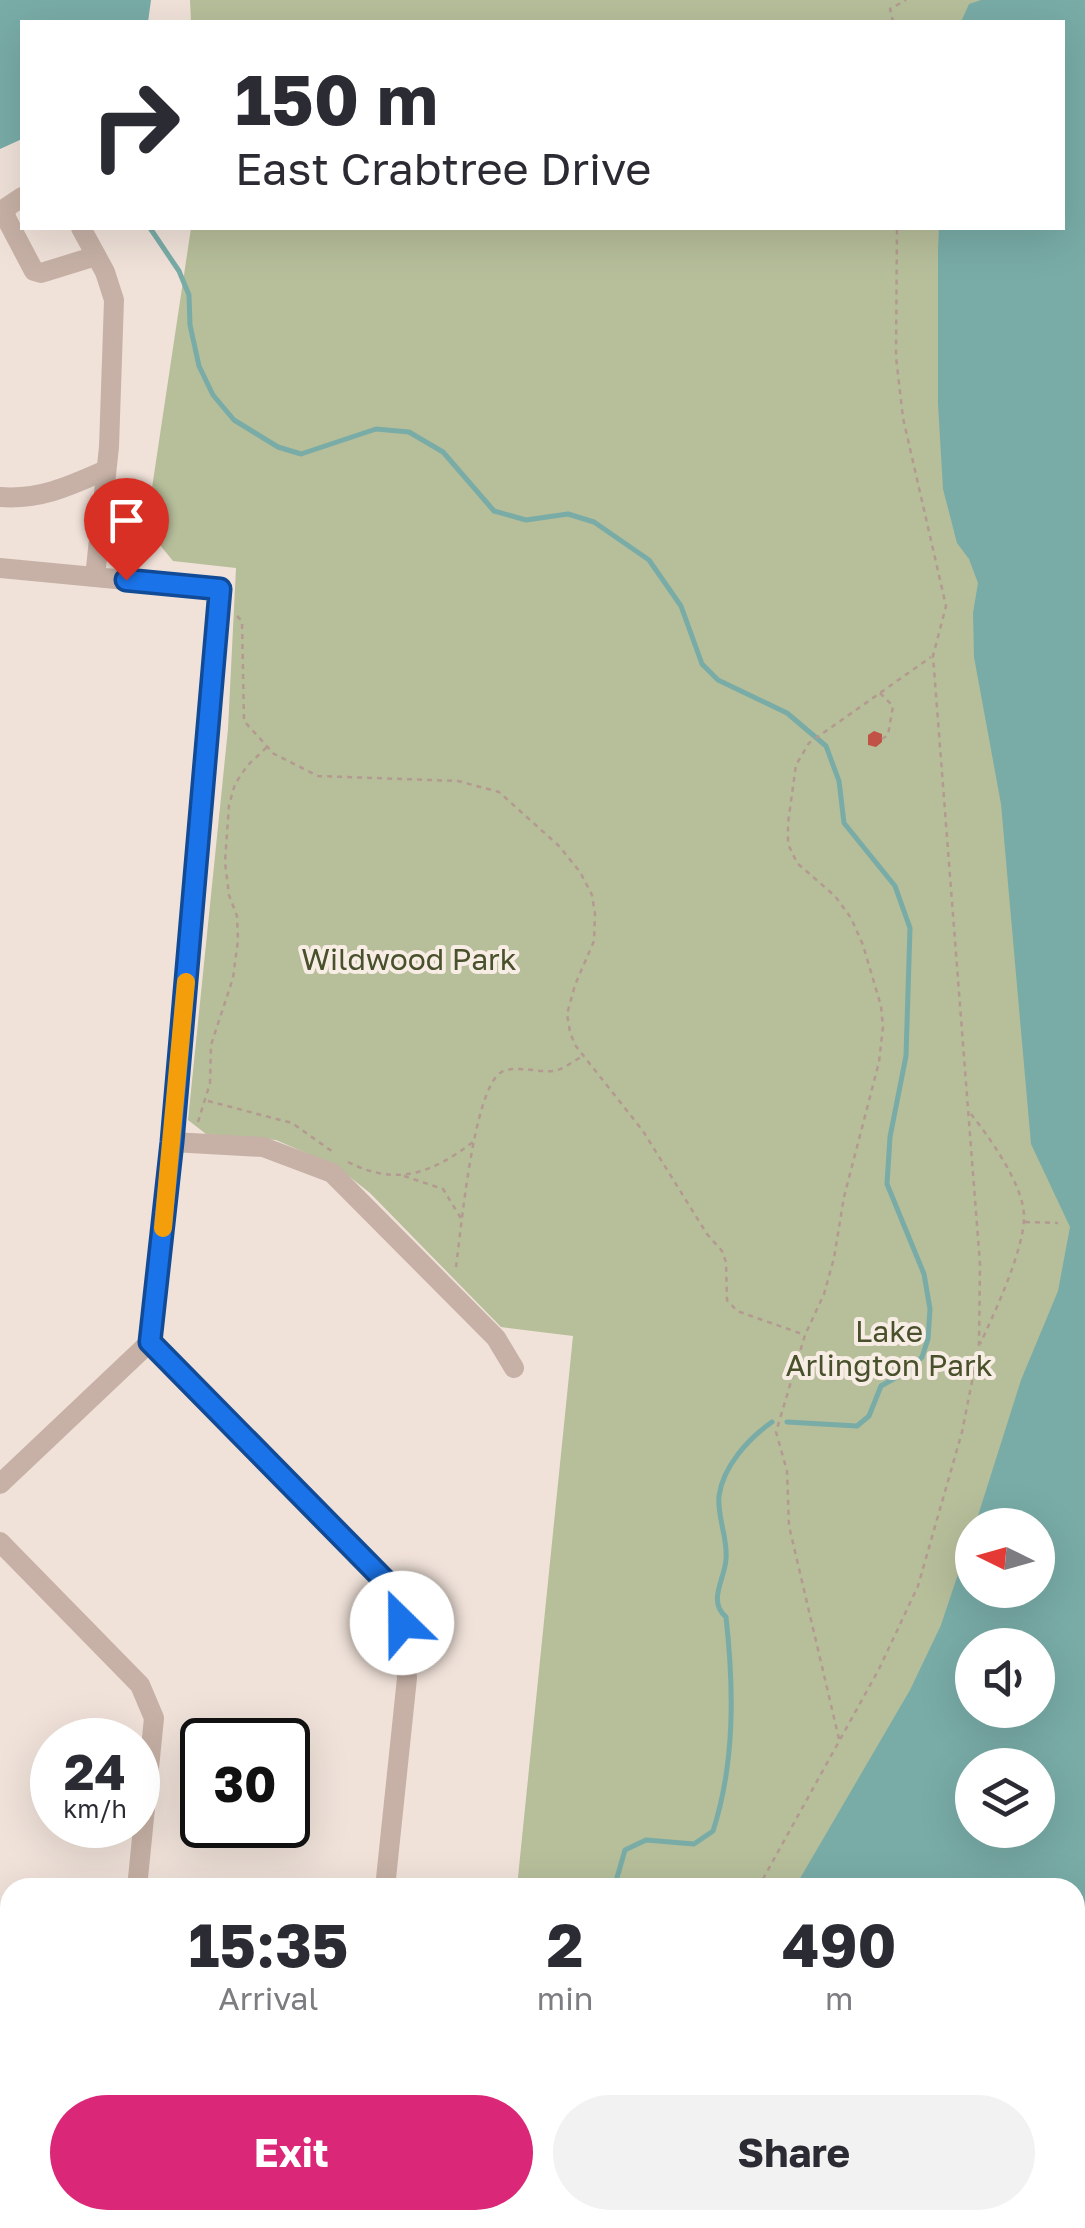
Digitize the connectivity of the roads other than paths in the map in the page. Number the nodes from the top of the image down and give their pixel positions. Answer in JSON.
{"nodes":[{"id":1,"x":20,"y":198,"type":"edge"},
{"id":2,"x":82,"y":230,"type":"edge"},
{"id":3,"x":96,"y":256,"type":"junction"},
{"id":4,"x":106,"y":470,"type":"junction"},
{"id":5,"x":0,"y":497,"type":"edge"},
{"id":6,"x":0,"y":568,"type":"edge"},
{"id":7,"x":95,"y":577,"type":"junction"},
{"id":8,"x":183,"y":1142,"type":"junction"},
{"id":9,"x":150,"y":1342,"type":"junction"},
{"id":10,"x":514,"y":1368,"type":"dead end"},
{"id":11,"x":0,"y":1484,"type":"edge"},
{"id":12,"x":0,"y":1542,"type":"edge"},
{"id":13,"x":138,"y":1878,"type":"edge"},
{"id":14,"x":386,"y":1878,"type":"edge"}],
"edges":[{"from":1,"to":3,"type":"street"},
{"from":2,"to":3,"type":"street"},
{"from":3,"to":4,"type":"street"},
{"from":4,"to":5,"type":"street"},
{"from":4,"to":7,"type":"street"},
{"from":6,"to":7,"type":"street"},
{"from":7,"to":8,"type":"street"},
{"from":8,"to":9,"type":"street"},
{"from":8,"to":10,"type":"street"},
{"from":9,"to":11,"type":"street"},
{"from":9,"to":14,"type":"street"},
{"from":12,"to":13,"type":"street"}]}
